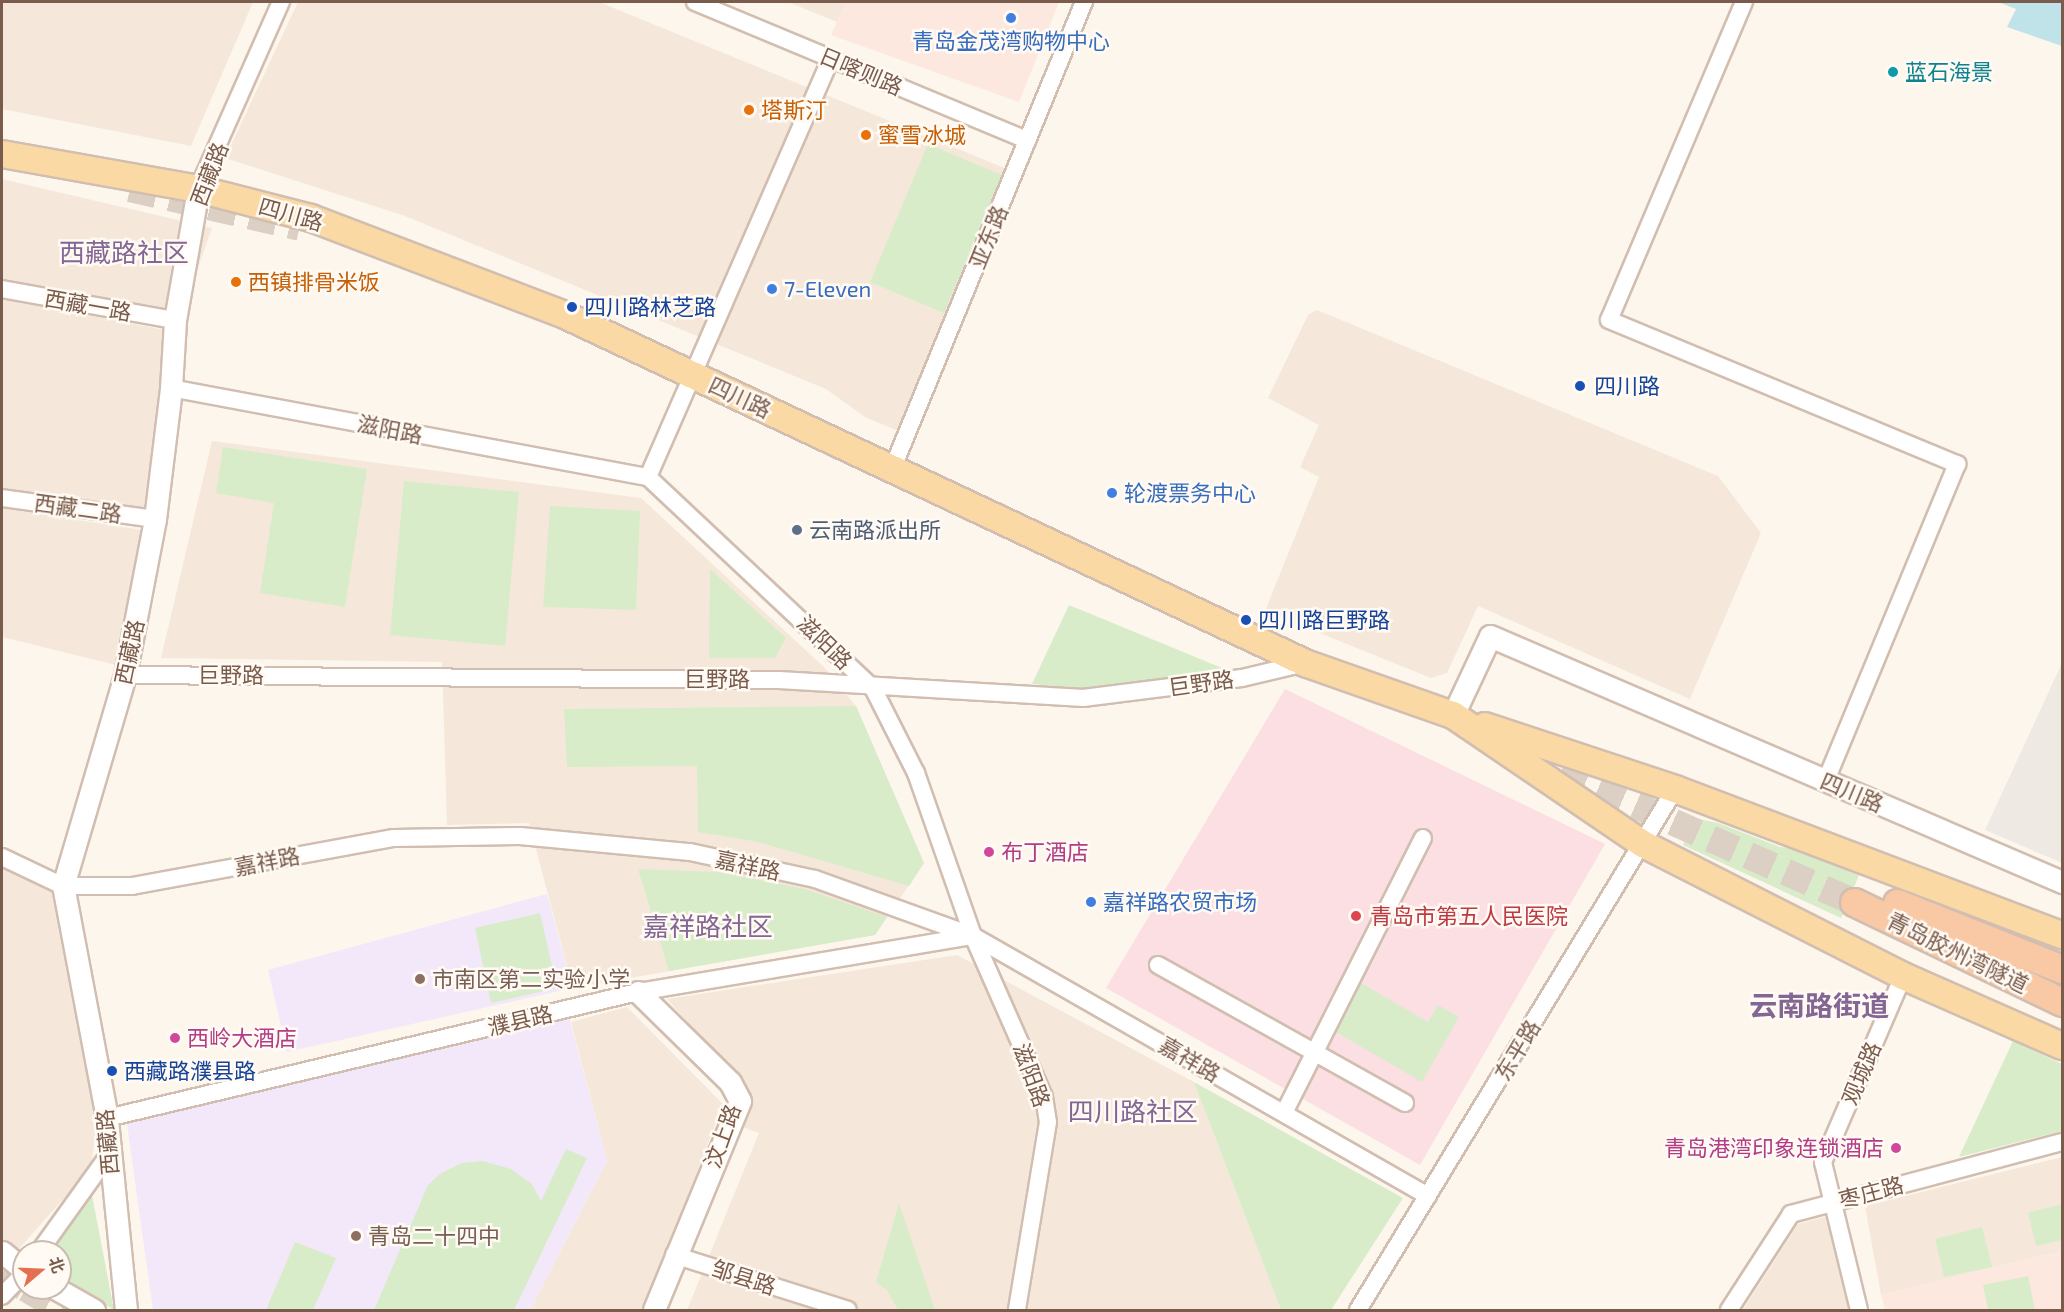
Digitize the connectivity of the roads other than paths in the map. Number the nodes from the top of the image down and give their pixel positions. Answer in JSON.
{"nodes":[{"id":1,"x":281,"y":2,"type":"edge"},
{"id":2,"x":696,"y":2,"type":"edge"},
{"id":3,"x":1084,"y":2,"type":"edge"},
{"id":4,"x":1744,"y":2,"type":"edge"},
{"id":5,"x":831,"y":58,"type":"junction"},
{"id":6,"x":1027,"y":140,"type":"junction"},
{"id":7,"x":2,"y":154,"type":"edge"},
{"id":8,"x":198,"y":189,"type":"junction"},
{"id":9,"x":2,"y":289,"type":"edge"},
{"id":10,"x":175,"y":320,"type":"junction"},
{"id":11,"x":695,"y":376,"type":"junction"},
{"id":12,"x":171,"y":388,"type":"junction"},
{"id":13,"x":891,"y":472,"type":"junction"},
{"id":14,"x":648,"y":477,"type":"junction"},
{"id":15,"x":2,"y":498,"type":"edge"},
{"id":16,"x":155,"y":519,"type":"junction"},
{"id":17,"x":1305,"y":663,"type":"junction"},
{"id":18,"x":125,"y":675,"type":"junction"},
{"id":19,"x":873,"y":688,"type":"junction"},
{"id":20,"x":1453,"y":715,"type":"junction"},
{"id":21,"x":1826,"y":780,"type":"junction"},
{"id":22,"x":1675,"y":789,"type":"junction"},
{"id":23,"x":1423,"y":838,"type":"dead end"},
{"id":24,"x":1642,"y":844,"type":"junction"},
{"id":25,"x":2,"y":857,"type":"edge"},
{"id":26,"x":2062,"y":882,"type":"edge"},
{"id":27,"x":63,"y":886,"type":"junction"},
{"id":28,"x":2062,"y":935,"type":"edge"},
{"id":29,"x":973,"y":936,"type":"junction"},
{"id":30,"x":1158,"y":965,"type":"dead end"},
{"id":31,"x":2062,"y":969,"type":"edge"},
{"id":32,"x":1903,"y":976,"type":"junction"},
{"id":33,"x":638,"y":992,"type":"junction"},
{"id":34,"x":2062,"y":1002,"type":"edge"},
{"id":35,"x":2062,"y":1046,"type":"edge"},
{"id":36,"x":1316,"y":1051,"type":"junction"},
{"id":37,"x":1405,"y":1104,"type":"dead end"},
{"id":38,"x":1284,"y":1113,"type":"junction"},
{"id":39,"x":107,"y":1118,"type":"junction"},
{"id":40,"x":2062,"y":1142,"type":"edge"},
{"id":41,"x":108,"y":1156,"type":"junction"},
{"id":42,"x":1428,"y":1196,"type":"junction"},
{"id":43,"x":1833,"y":1202,"type":"junction"},
{"id":44,"x":48,"y":1240,"type":"edge"},
{"id":45,"x":674,"y":1255,"type":"junction"},
{"id":46,"x":12,"y":1285,"type":"edge"},
{"id":47,"x":2,"y":1296,"type":"edge"},
{"id":48,"x":72,"y":1298,"type":"edge"},
{"id":49,"x":94,"y":1311,"type":"edge"},
{"id":50,"x":126,"y":1311,"type":"edge"},
{"id":51,"x":654,"y":1311,"type":"edge"},
{"id":52,"x":848,"y":1311,"type":"edge"},
{"id":53,"x":1017,"y":1311,"type":"edge"},
{"id":54,"x":1358,"y":1311,"type":"edge"},
{"id":55,"x":1729,"y":1311,"type":"edge"},
{"id":56,"x":1859,"y":1311,"type":"edge"}],
"edges":[{"from":1,"to":8,"type":"street","name":"西藏路"},
{"from":2,"to":5,"type":"street","name":"日喀则路"},
{"from":3,"to":6,"type":"street","name":"亚东路"},
{"from":4,"to":21,"type":"street"},
{"from":5,"to":6,"type":"street","name":"日喀则路"},
{"from":5,"to":11,"type":"street"},
{"from":6,"to":13,"type":"street","name":"亚东路"},
{"from":7,"to":8,"type":"main road","name":"四川路"},
{"from":8,"to":10,"type":"street","name":"西藏路"},
{"from":8,"to":11,"type":"main road","name":"四川路"},
{"from":9,"to":10,"type":"street","name":"西藏一路"},
{"from":10,"to":12,"type":"street","name":"西藏路"},
{"from":11,"to":13,"type":"main road","name":"四川路"},
{"from":11,"to":14,"type":"street"},
{"from":12,"to":14,"type":"street","name":"滋阳路"},
{"from":12,"to":16,"type":"street","name":"西藏路"},
{"from":13,"to":17,"type":"main road","name":"四川路"},
{"from":14,"to":19,"type":"street","name":"滋阳路"},
{"from":15,"to":16,"type":"street","name":"西藏二路"},
{"from":16,"to":18,"type":"street","name":"西藏路"},
{"from":17,"to":19,"type":"street","name":"巨野路"},
{"from":17,"to":20,"type":"main road","name":"四川路"},
{"from":18,"to":19,"type":"street","name":"巨野路"},
{"from":18,"to":27,"type":"street","name":"西藏路"},
{"from":19,"to":29,"type":"street","name":"滋阳路"},
{"from":20,"to":21,"type":"street","name":"四川路"},
{"from":20,"to":22,"type":"main road"},
{"from":20,"to":24,"type":"main road","name":"四川路"},
{"from":21,"to":26,"type":"street","name":"四川路"},
{"from":22,"to":24,"type":"street","name":"东平路"},
{"from":22,"to":28,"type":"main road"},
{"from":23,"to":36,"type":"street"},
{"from":24,"to":32,"type":"main road","name":"四川路"},
{"from":24,"to":42,"type":"street","name":"东平路"},
{"from":25,"to":27,"type":"street","name":"嘉祥路"},
{"from":27,"to":29,"type":"street","name":"嘉祥路"},
{"from":27,"to":39,"type":"street","name":"西藏路"},
{"from":29,"to":33,"type":"street","name":"濮县路"},
{"from":29,"to":38,"type":"street","name":"嘉祥路"},
{"from":29,"to":53,"type":"street","name":"滋阳路"},
{"from":30,"to":36,"type":"street"},
{"from":31,"to":34,"type":"highway","name":"青岛胶州湾隧道"},
{"from":32,"to":35,"type":"main road","name":"四川路"},
{"from":32,"to":43,"type":"street","name":"观城路"},
{"from":33,"to":39,"type":"street","name":"濮县路"},
{"from":33,"to":45,"type":"street","name":"汶上路"},
{"from":36,"to":37,"type":"street"},
{"from":36,"to":38,"type":"street"},
{"from":38,"to":42,"type":"street","name":"嘉祥路"},
{"from":39,"to":41,"type":"street","name":"西藏路"},
{"from":40,"to":43,"type":"street","name":"枣庄路"},
{"from":41,"to":44,"type":"street"},
{"from":41,"to":50,"type":"street","name":"西藏路"},
{"from":42,"to":54,"type":"street","name":"东平路"},
{"from":43,"to":55,"type":"street","name":"枣庄路"},
{"from":43,"to":56,"type":"street","name":"观城路"},
{"from":45,"to":51,"type":"street","name":"汶上路"},
{"from":45,"to":52,"type":"street","name":"邹县路"},
{"from":46,"to":47,"type":"street"},
{"from":48,"to":49,"type":"street"}]}
